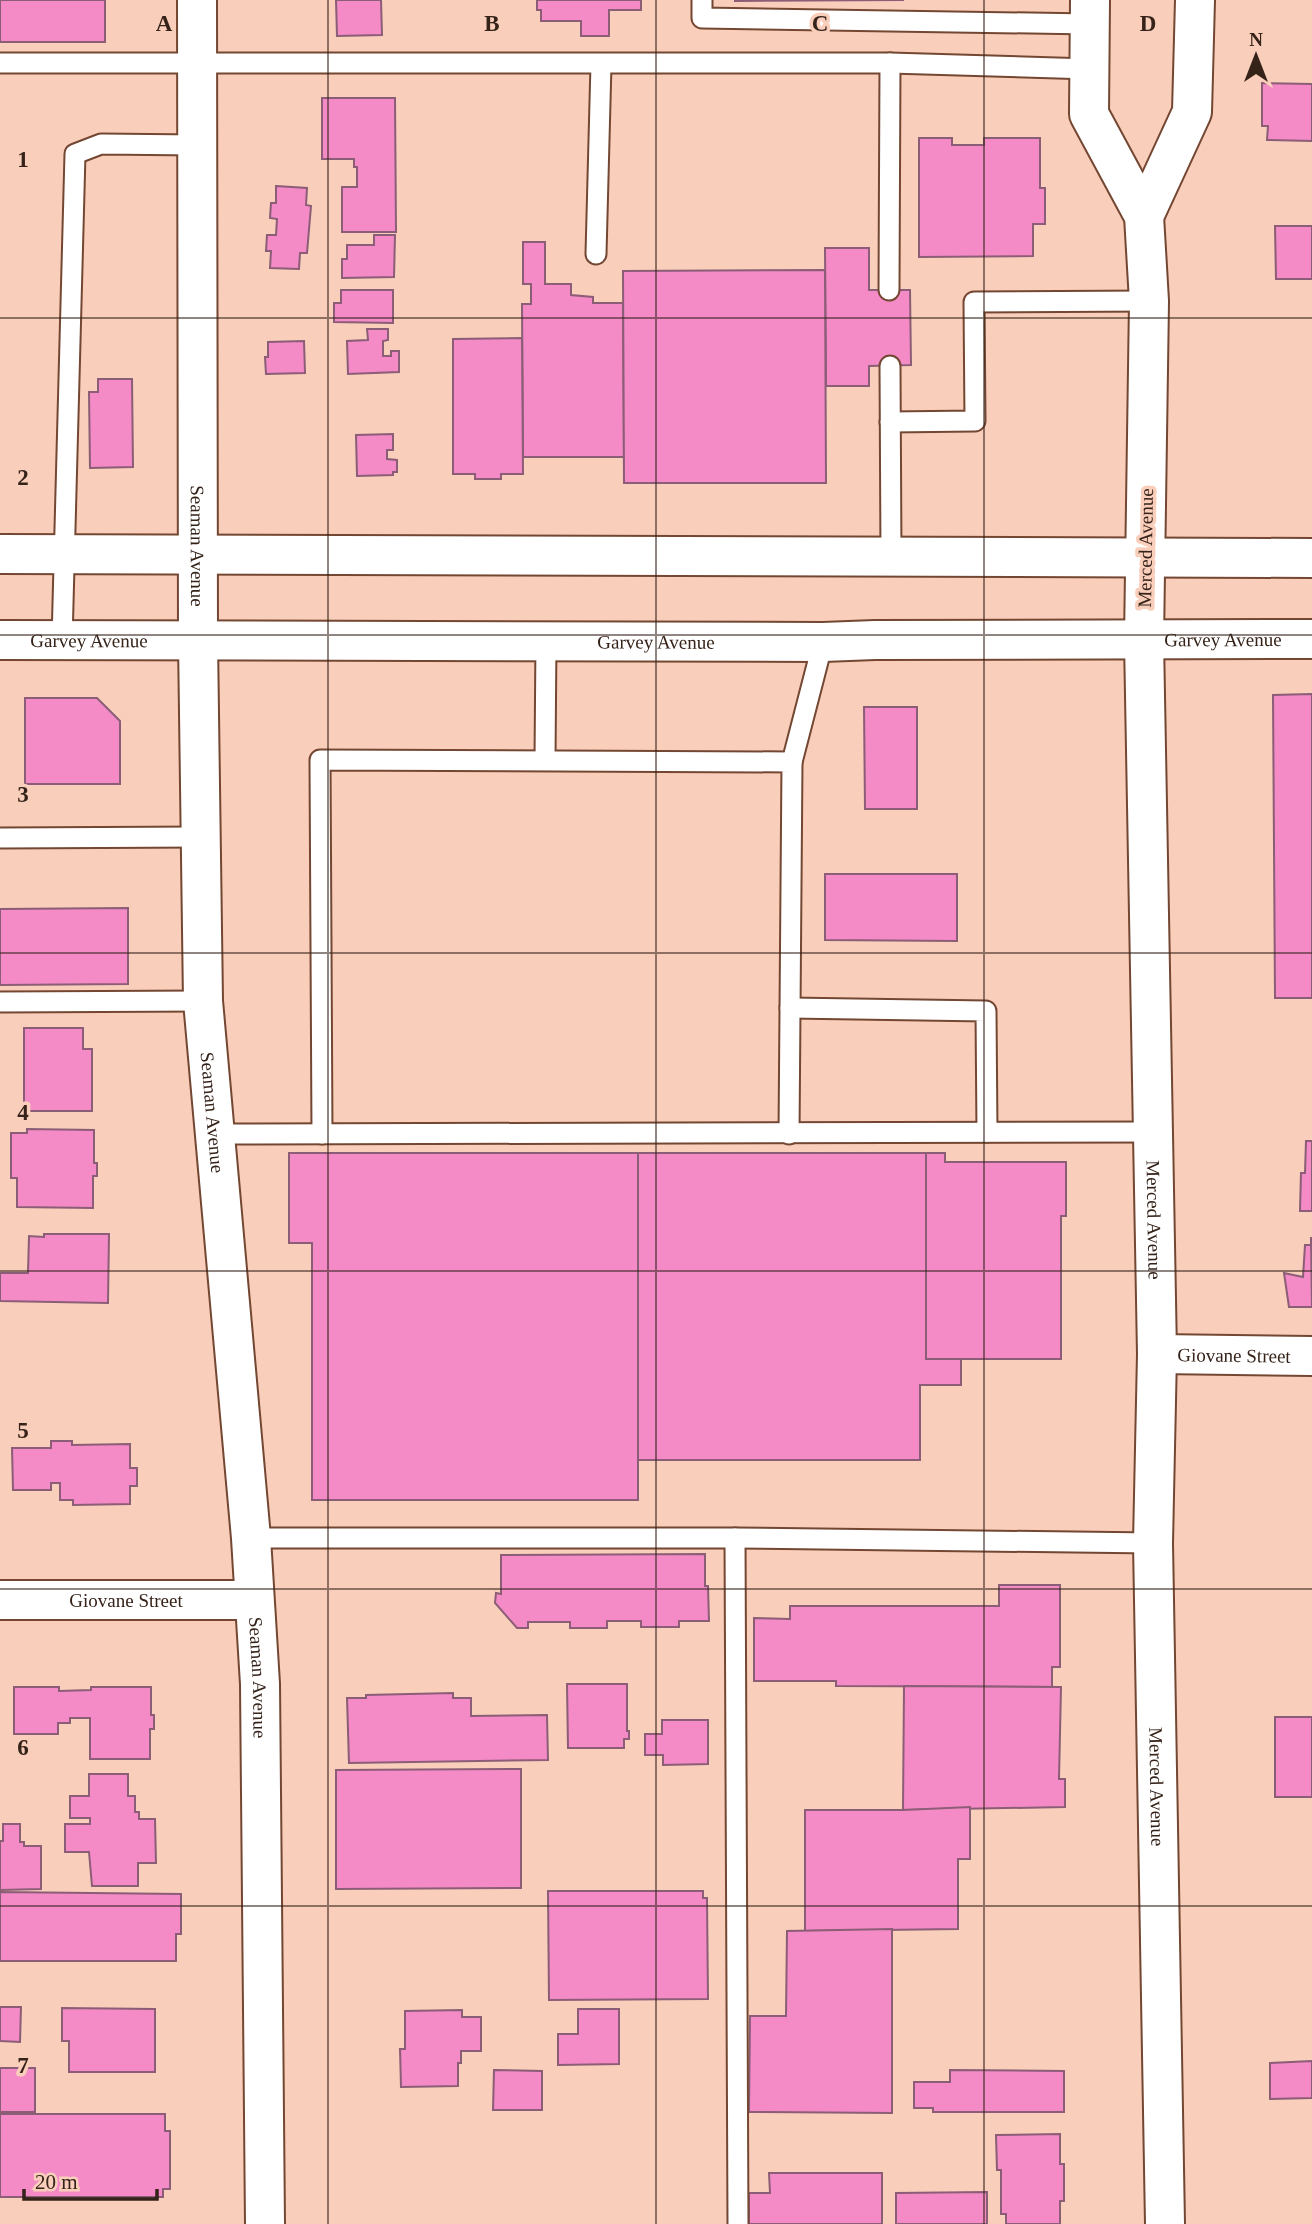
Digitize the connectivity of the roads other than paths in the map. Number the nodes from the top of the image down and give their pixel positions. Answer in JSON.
{"nodes":[{"id":1,"x":197,"y":0,"type":"edge"},
{"id":2,"x":702,"y":0,"type":"edge"},
{"id":3,"x":1195,"y":0,"type":"edge"},
{"id":4,"x":1090,"y":12,"type":"edge"},
{"id":5,"x":0,"y":63,"type":"edge"},
{"id":6,"x":197,"y":64,"type":"junction"},
{"id":7,"x":601,"y":64,"type":"junction"},
{"id":8,"x":890,"y":64,"type":"junction"},
{"id":9,"x":1090,"y":69,"type":"junction"},
{"id":10,"x":197,"y":145,"type":"junction"},
{"id":11,"x":1144,"y":216,"type":"junction"},
{"id":12,"x":596,"y":254,"type":"dead end"},
{"id":13,"x":889,"y":290,"type":"dead end"},
{"id":14,"x":1149,"y":301,"type":"junction"},
{"id":15,"x":890,"y":366,"type":"dead end"},
{"id":16,"x":890,"y":422,"type":"junction"},
{"id":17,"x":0,"y":554,"type":"edge"},
{"id":18,"x":65,"y":555,"type":"junction"},
{"id":19,"x":198,"y":555,"type":"junction"},
{"id":20,"x":891,"y":557,"type":"junction"},
{"id":21,"x":1145,"y":557,"type":"junction"},
{"id":22,"x":1312,"y":558,"type":"edge"},
{"id":23,"x":1312,"y":639,"type":"edge"},
{"id":24,"x":0,"y":640,"type":"edge"},
{"id":25,"x":547,"y":640,"type":"junction"},
{"id":26,"x":1144,"y":640,"type":"junction"},
{"id":27,"x":62,"y":641,"type":"junction"},
{"id":28,"x":198,"y":641,"type":"junction"},
{"id":29,"x":823,"y":642,"type":"junction"},
{"id":30,"x":545,"y":760,"type":"junction"},
{"id":31,"x":792,"y":762,"type":"junction"},
{"id":32,"x":201,"y":837,"type":"junction"},
{"id":33,"x":0,"y":838,"type":"edge"},
{"id":34,"x":203,"y":1001,"type":"junction"},
{"id":35,"x":0,"y":1002,"type":"edge"},
{"id":36,"x":790,"y":1008,"type":"junction"},
{"id":37,"x":986,"y":1132,"type":"junction"},
{"id":38,"x":1153,"y":1132,"type":"junction"},
{"id":39,"x":321,"y":1133,"type":"junction"},
{"id":40,"x":789,"y":1133,"type":"junction"},
{"id":41,"x":215,"y":1134,"type":"junction"},
{"id":42,"x":1157,"y":1354,"type":"junction"},
{"id":43,"x":1312,"y":1356,"type":"edge"},
{"id":44,"x":251,"y":1538,"type":"junction"},
{"id":45,"x":735,"y":1538,"type":"junction"},
{"id":46,"x":1153,"y":1543,"type":"junction"},
{"id":47,"x":0,"y":1600,"type":"edge"},
{"id":48,"x":254,"y":1600,"type":"junction"},
{"id":49,"x":265,"y":2224,"type":"edge"},
{"id":50,"x":738,"y":2224,"type":"edge"},
{"id":51,"x":1165,"y":2224,"type":"edge"}],
"edges":[{"from":1,"to":6,"type":"street","name":"Seaman Avenue"},
{"from":2,"to":4,"type":"lane"},
{"from":3,"to":11,"type":"street","name":"Merced Avenue"},
{"from":4,"to":9,"type":"street","name":"Merced Avenue"},
{"from":5,"to":6,"type":"lane"},
{"from":6,"to":7,"type":"lane"},
{"from":6,"to":10,"type":"street","name":"Seaman Avenue"},
{"from":7,"to":8,"type":"lane"},
{"from":7,"to":12,"type":"lane"},
{"from":8,"to":9,"type":"lane"},
{"from":8,"to":13,"type":"lane"},
{"from":9,"to":11,"type":"street","name":"Merced Avenue"},
{"from":10,"to":18,"type":"lane"},
{"from":10,"to":19,"type":"street","name":"Seaman Avenue"},
{"from":11,"to":14,"type":"street","name":"Merced Avenue"},
{"from":14,"to":16,"type":"lane"},
{"from":14,"to":21,"type":"street","name":"Merced Avenue"},
{"from":15,"to":16,"type":"lane"},
{"from":16,"to":20,"type":"lane"},
{"from":17,"to":18,"type":"street"},
{"from":18,"to":19,"type":"street"},
{"from":18,"to":27,"type":"lane"},
{"from":19,"to":20,"type":"street"},
{"from":19,"to":28,"type":"street","name":"Seaman Avenue"},
{"from":20,"to":21,"type":"street"},
{"from":21,"to":22,"type":"street"},
{"from":21,"to":26,"type":"street","name":"Merced Avenue"},
{"from":23,"to":26,"type":"street","name":"Garvey Avenue"},
{"from":24,"to":27,"type":"street","name":"Garvey Avenue"},
{"from":25,"to":28,"type":"street","name":"Garvey Avenue"},
{"from":25,"to":29,"type":"street","name":"Garvey Avenue"},
{"from":25,"to":30,"type":"lane"},
{"from":26,"to":29,"type":"street","name":"Garvey Avenue"},
{"from":26,"to":38,"type":"street","name":"Merced Avenue"},
{"from":27,"to":28,"type":"street","name":"Garvey Avenue"},
{"from":28,"to":32,"type":"street","name":"Seaman Avenue"},
{"from":29,"to":31,"type":"lane"},
{"from":30,"to":31,"type":"lane"},
{"from":30,"to":39,"type":"lane"},
{"from":31,"to":36,"type":"lane"},
{"from":32,"to":33,"type":"lane"},
{"from":32,"to":34,"type":"street","name":"Seaman Avenue"},
{"from":34,"to":35,"type":"lane"},
{"from":34,"to":41,"type":"street","name":"Seaman Avenue"},
{"from":36,"to":37,"type":"lane"},
{"from":36,"to":40,"type":"lane"},
{"from":37,"to":38,"type":"lane"},
{"from":37,"to":40,"type":"lane"},
{"from":38,"to":42,"type":"street","name":"Merced Avenue"},
{"from":39,"to":40,"type":"lane"},
{"from":39,"to":41,"type":"lane"},
{"from":41,"to":44,"type":"street","name":"Seaman Avenue"},
{"from":42,"to":43,"type":"street","name":"Giovane Street"},
{"from":42,"to":46,"type":"street","name":"Merced Avenue"},
{"from":44,"to":45,"type":"lane"},
{"from":44,"to":48,"type":"street","name":"Seaman Avenue"},
{"from":45,"to":46,"type":"lane"},
{"from":45,"to":50,"type":"lane"},
{"from":46,"to":51,"type":"street","name":"Merced Avenue"},
{"from":47,"to":48,"type":"street","name":"Giovane Street"},
{"from":48,"to":49,"type":"street","name":"Seaman Avenue"}]}
